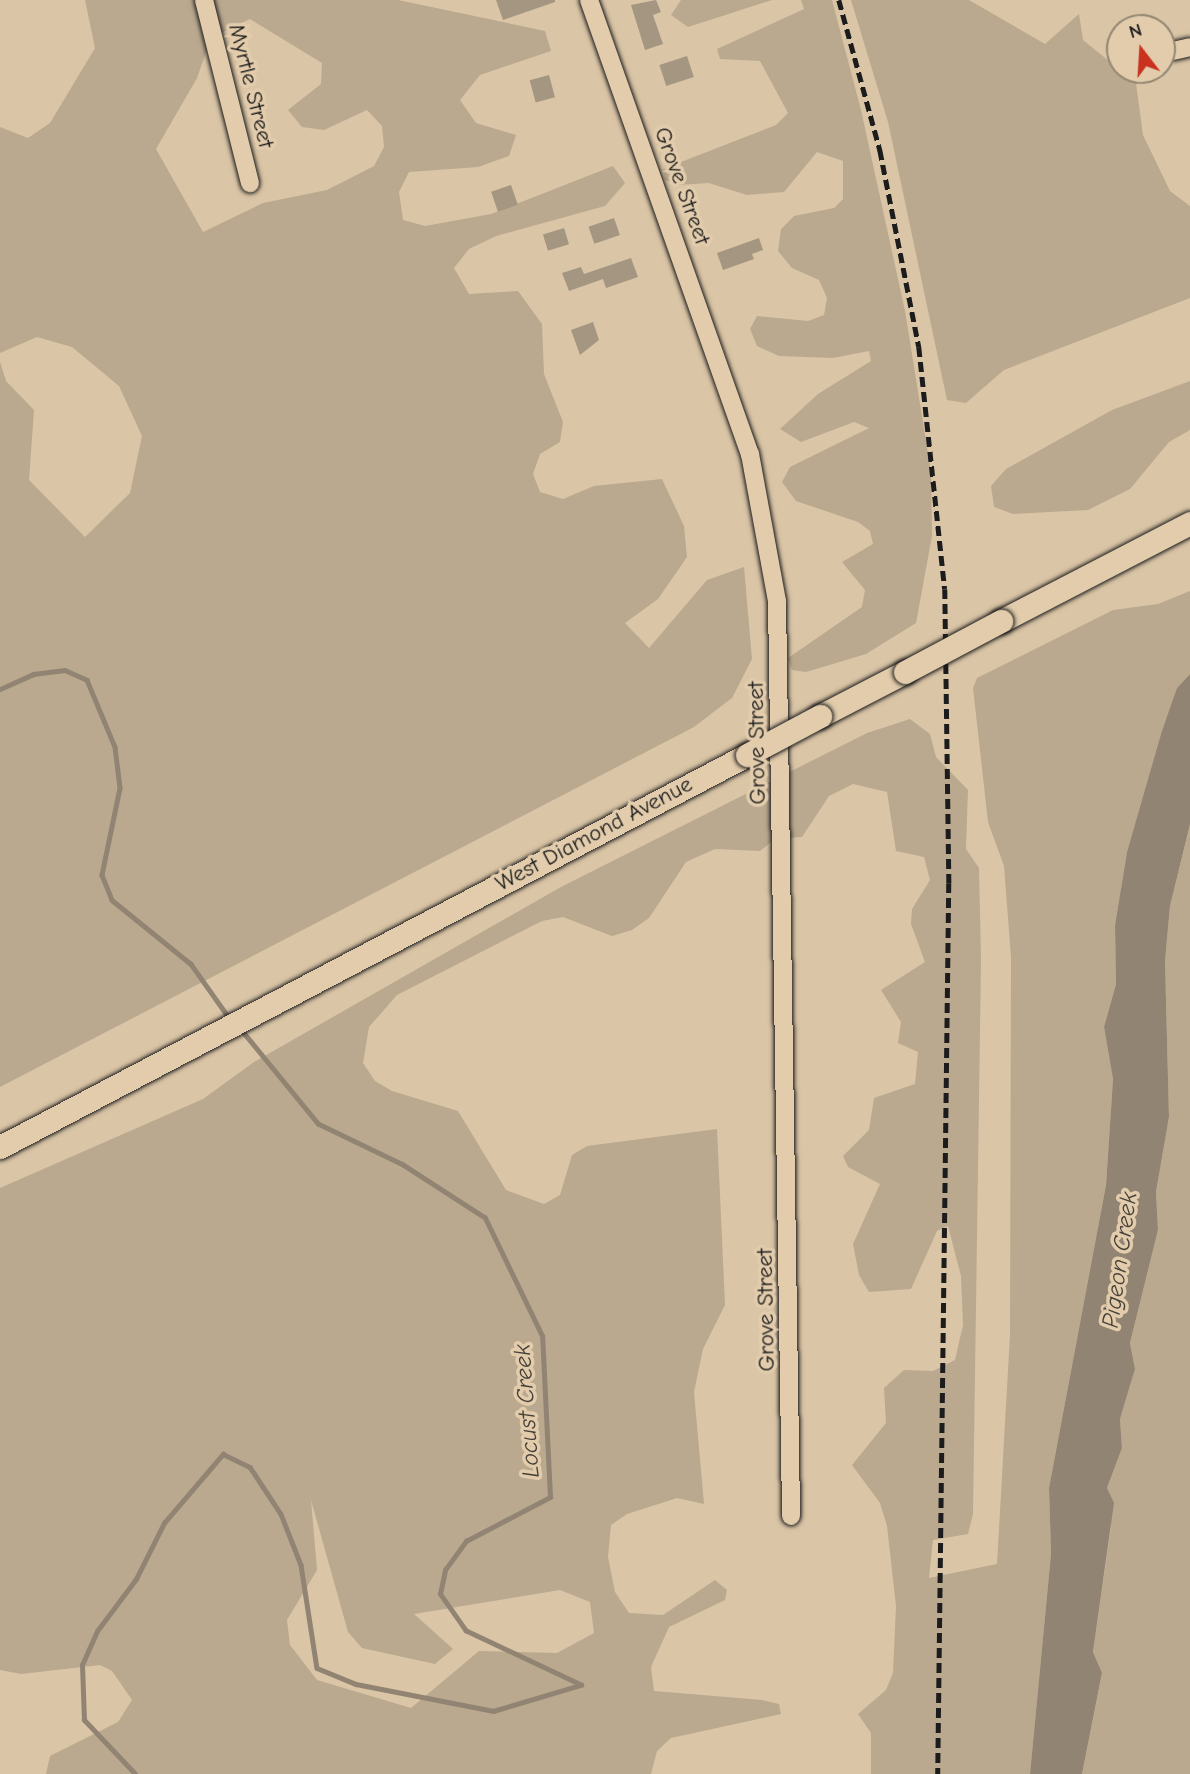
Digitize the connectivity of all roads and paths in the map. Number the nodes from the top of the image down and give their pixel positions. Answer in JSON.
{"nodes":[{"id":1,"x":204,"y":0,"type":"edge"},
{"id":2,"x":589,"y":0,"type":"edge"},
{"id":3,"x":250,"y":183,"type":"dead end"},
{"id":4,"x":1190,"y":523,"type":"edge"},
{"id":5,"x":0,"y":1147,"type":"edge"},
{"id":6,"x":791,"y":1516,"type":"dead end"}],
"edges":[{"from":1,"to":3,"type":"street","name":"Myrtle Street"},
{"from":2,"to":6,"type":"street","name":"Grove Street"},
{"from":4,"to":5,"type":"main road","name":"West Diamond Avenue","bridge":true}]}
